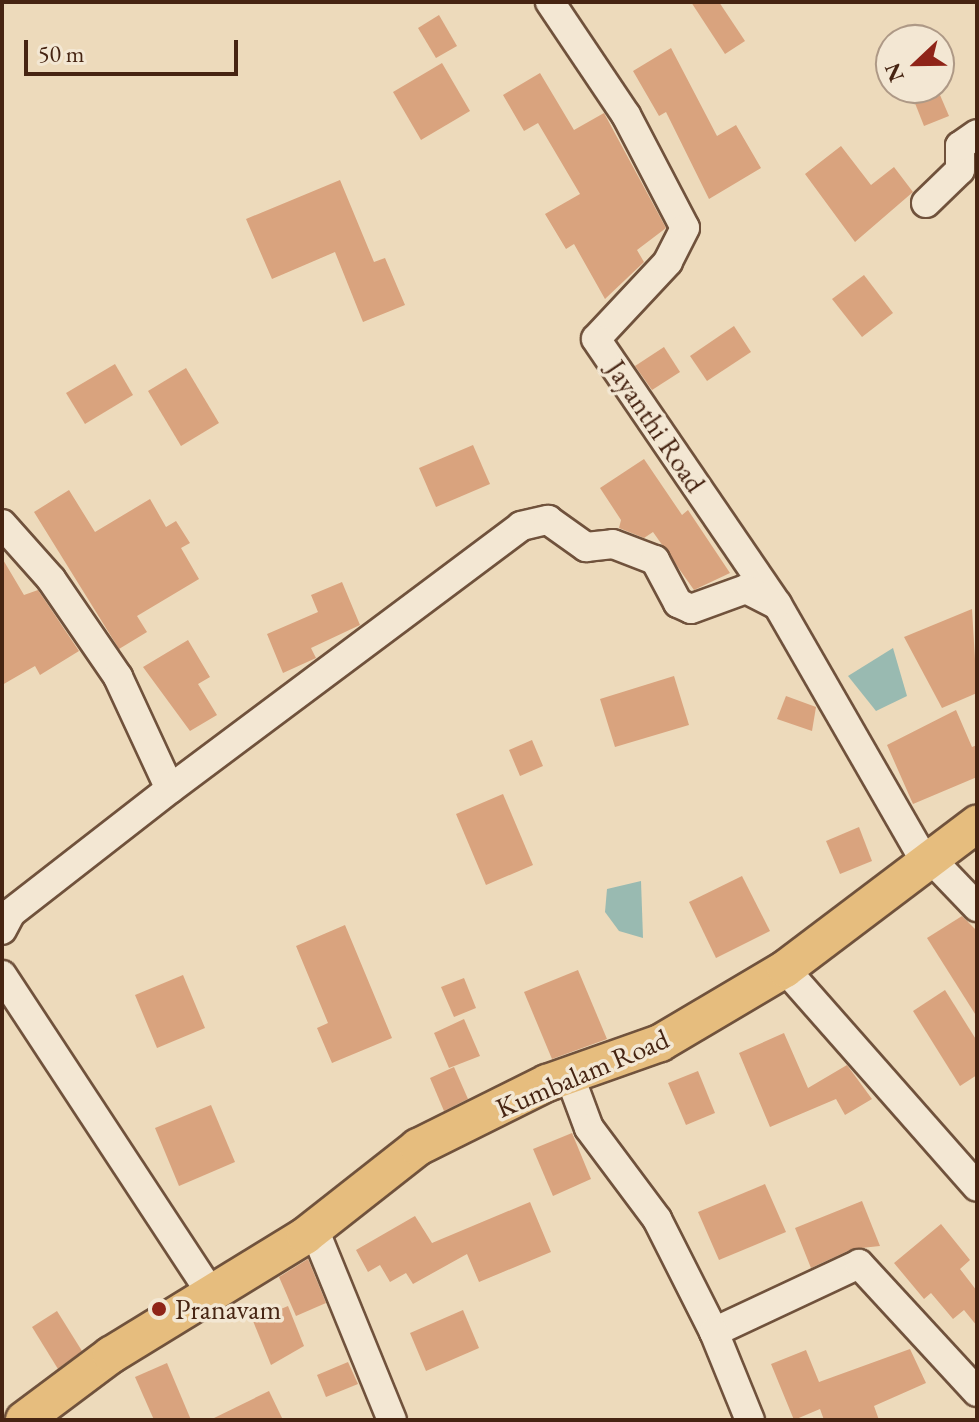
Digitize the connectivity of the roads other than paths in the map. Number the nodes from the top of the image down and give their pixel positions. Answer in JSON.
{"nodes":[{"id":1,"x":550,"y":2,"type":"edge"},
{"id":2,"x":977,"y":134,"type":"edge"},
{"id":3,"x":926,"y":203,"type":"dead end"},
{"id":4,"x":2,"y":524,"type":"edge"},
{"id":5,"x":777,"y":604,"type":"junction"},
{"id":6,"x":170,"y":789,"type":"junction"},
{"id":7,"x":977,"y":824,"type":"edge"},
{"id":8,"x":927,"y":859,"type":"junction"},
{"id":9,"x":977,"y":907,"type":"edge"},
{"id":10,"x":2,"y":930,"type":"edge"},
{"id":11,"x":785,"y":969,"type":"junction"},
{"id":12,"x":2,"y":975,"type":"edge"},
{"id":13,"x":570,"y":1077,"type":"junction"},
{"id":14,"x":977,"y":1187,"type":"edge"},
{"id":15,"x":314,"y":1229,"type":"junction"},
{"id":16,"x":210,"y":1292,"type":"junction"},
{"id":17,"x":714,"y":1332,"type":"junction"},
{"id":18,"x":977,"y":1392,"type":"edge"},
{"id":19,"x":24,"y":1420,"type":"edge"},
{"id":20,"x":392,"y":1420,"type":"edge"},
{"id":21,"x":750,"y":1420,"type":"edge"}],
"edges":[{"from":1,"to":5,"type":"street","name":"Jayanthi Road"},
{"from":2,"to":3,"type":"street"},
{"from":4,"to":6,"type":"street"},
{"from":5,"to":6,"type":"street"},
{"from":5,"to":8,"type":"street","name":"Jayanthi Road"},
{"from":6,"to":10,"type":"street"},
{"from":7,"to":8,"type":"main road","name":"Kumbalam Road"},
{"from":8,"to":9,"type":"street","name":"Jayanthi Road"},
{"from":8,"to":11,"type":"main road","name":"Kumbalam Road"},
{"from":11,"to":13,"type":"main road","name":"Kumbalam Road"},
{"from":11,"to":14,"type":"street"},
{"from":12,"to":16,"type":"street"},
{"from":13,"to":15,"type":"main road","name":"Kumbalam Road"},
{"from":13,"to":17,"type":"street"},
{"from":15,"to":16,"type":"main road","name":"Kumbalam Road"},
{"from":15,"to":20,"type":"street"},
{"from":16,"to":19,"type":"main road","name":"Kumbalam Road"},
{"from":17,"to":18,"type":"street"},
{"from":17,"to":21,"type":"street"}]}
